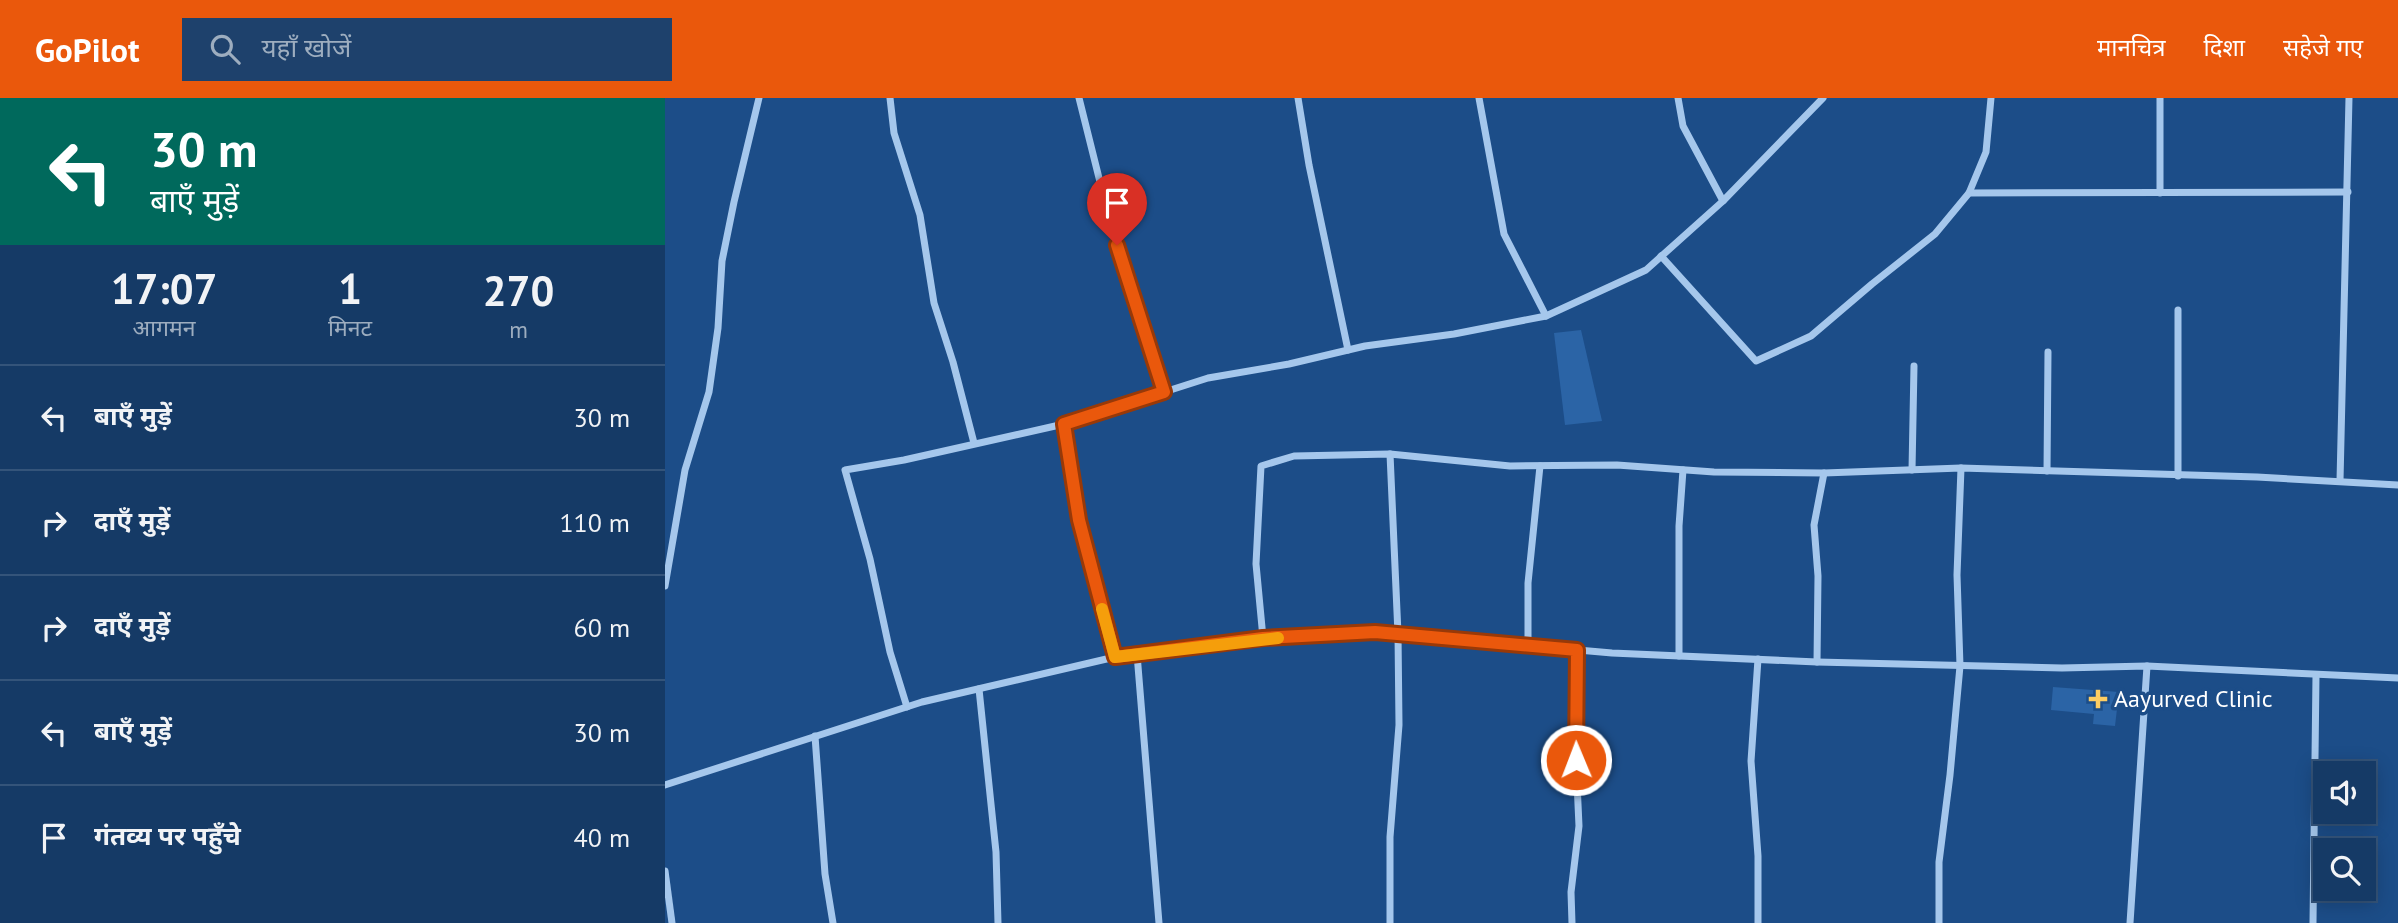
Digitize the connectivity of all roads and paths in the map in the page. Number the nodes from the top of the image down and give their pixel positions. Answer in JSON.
{"nodes":[{"id":1,"x":759,"y":98,"type":"edge"},
{"id":2,"x":890,"y":98,"type":"edge"},
{"id":3,"x":1079,"y":98,"type":"edge"},
{"id":4,"x":1298,"y":98,"type":"edge"},
{"id":5,"x":1479,"y":98,"type":"edge"},
{"id":6,"x":1678,"y":98,"type":"edge"},
{"id":7,"x":1823,"y":98,"type":"edge"},
{"id":8,"x":1990,"y":98,"type":"edge"},
{"id":9,"x":2159,"y":98,"type":"edge"},
{"id":10,"x":2349,"y":98,"type":"edge"},
{"id":11,"x":2348,"y":192,"type":"junction"},
{"id":12,"x":1969,"y":193,"type":"junction"},
{"id":13,"x":2159,"y":193,"type":"junction"},
{"id":14,"x":1723,"y":201,"type":"junction"},
{"id":15,"x":1661,"y":256,"type":"junction"},
{"id":16,"x":2178,"y":310,"type":"dead end"},
{"id":17,"x":1546,"y":316,"type":"junction"},
{"id":18,"x":1349,"y":350,"type":"junction"},
{"id":19,"x":2047,"y":352,"type":"dead end"},
{"id":20,"x":1914,"y":366,"type":"dead end"},
{"id":21,"x":1164,"y":392,"type":"junction"},
{"id":22,"x":1064,"y":424,"type":"junction"},
{"id":23,"x":974,"y":443,"type":"junction"},
{"id":24,"x":1390,"y":454,"type":"junction"},
{"id":25,"x":1540,"y":466,"type":"junction"},
{"id":26,"x":1961,"y":468,"type":"junction"},
{"id":27,"x":1683,"y":470,"type":"junction"},
{"id":28,"x":1912,"y":470,"type":"junction"},
{"id":29,"x":2047,"y":471,"type":"junction"},
{"id":30,"x":1824,"y":473,"type":"junction"},
{"id":31,"x":2178,"y":476,"type":"junction"},
{"id":32,"x":2340,"y":481,"type":"junction"},
{"id":33,"x":2398,"y":485,"type":"edge"},
{"id":34,"x":665,"y":586,"type":"edge"},
{"id":35,"x":1398,"y":635,"type":"junction"},
{"id":36,"x":1263,"y":638,"type":"junction"},
{"id":37,"x":1528,"y":646,"type":"junction"},
{"id":38,"x":1577,"y":650,"type":"junction"},
{"id":39,"x":1137,"y":654,"type":"junction"},
{"id":40,"x":1679,"y":656,"type":"junction"},
{"id":41,"x":1115,"y":657,"type":"junction"},
{"id":42,"x":1758,"y":659,"type":"junction"},
{"id":43,"x":1817,"y":662,"type":"junction"},
{"id":44,"x":1960,"y":666,"type":"junction"},
{"id":45,"x":2147,"y":666,"type":"junction"},
{"id":46,"x":2316,"y":675,"type":"junction"},
{"id":47,"x":2398,"y":678,"type":"edge"},
{"id":48,"x":979,"y":689,"type":"junction"},
{"id":49,"x":907,"y":707,"type":"junction"},
{"id":50,"x":815,"y":736,"type":"junction"},
{"id":51,"x":665,"y":785,"type":"edge"},
{"id":52,"x":665,"y":871,"type":"edge"},
{"id":53,"x":672,"y":923,"type":"edge"},
{"id":54,"x":833,"y":923,"type":"edge"},
{"id":55,"x":998,"y":923,"type":"edge"},
{"id":56,"x":1159,"y":923,"type":"edge"},
{"id":57,"x":1390,"y":923,"type":"edge"},
{"id":58,"x":1572,"y":923,"type":"edge"},
{"id":59,"x":1758,"y":923,"type":"edge"},
{"id":60,"x":1939,"y":923,"type":"edge"},
{"id":61,"x":2130,"y":923,"type":"edge"},
{"id":62,"x":2313,"y":923,"type":"edge"}],
"edges":[{"from":1,"to":34,"type":"street"},
{"from":2,"to":23,"type":"street"},
{"from":3,"to":21,"type":"street"},
{"from":4,"to":18,"type":"street"},
{"from":5,"to":17,"type":"street"},
{"from":6,"to":14,"type":"street"},
{"from":7,"to":14,"type":"street"},
{"from":8,"to":12,"type":"street"},
{"from":9,"to":13,"type":"street"},
{"from":10,"to":11,"type":"street"},
{"from":11,"to":13,"type":"street"},
{"from":11,"to":32,"type":"street"},
{"from":12,"to":13,"type":"street"},
{"from":12,"to":15,"type":"street"},
{"from":14,"to":15,"type":"street"},
{"from":15,"to":17,"type":"street"},
{"from":16,"to":31,"type":"street"},
{"from":17,"to":18,"type":"street"},
{"from":18,"to":21,"type":"street"},
{"from":19,"to":29,"type":"street"},
{"from":20,"to":28,"type":"street"},
{"from":21,"to":22,"type":"street"},
{"from":22,"to":23,"type":"street"},
{"from":22,"to":41,"type":"street"},
{"from":23,"to":49,"type":"street"},
{"from":24,"to":25,"type":"street"},
{"from":24,"to":35,"type":"street"},
{"from":24,"to":36,"type":"street"},
{"from":25,"to":27,"type":"street"},
{"from":25,"to":37,"type":"street"},
{"from":26,"to":28,"type":"street"},
{"from":26,"to":29,"type":"street"},
{"from":26,"to":44,"type":"street"},
{"from":27,"to":30,"type":"street"},
{"from":27,"to":40,"type":"street"},
{"from":28,"to":30,"type":"street"},
{"from":29,"to":31,"type":"street"},
{"from":30,"to":43,"type":"street"},
{"from":31,"to":32,"type":"street"},
{"from":32,"to":33,"type":"street"},
{"from":35,"to":36,"type":"street"},
{"from":35,"to":37,"type":"street"},
{"from":35,"to":57,"type":"street"},
{"from":36,"to":39,"type":"street"},
{"from":37,"to":38,"type":"street"},
{"from":38,"to":40,"type":"street"},
{"from":38,"to":58,"type":"street"},
{"from":39,"to":41,"type":"street"},
{"from":39,"to":56,"type":"street"},
{"from":40,"to":42,"type":"street"},
{"from":41,"to":48,"type":"street"},
{"from":42,"to":43,"type":"street"},
{"from":42,"to":59,"type":"street"},
{"from":43,"to":44,"type":"street"},
{"from":44,"to":45,"type":"street"},
{"from":44,"to":60,"type":"street"},
{"from":45,"to":46,"type":"street"},
{"from":45,"to":61,"type":"street"},
{"from":46,"to":47,"type":"street"},
{"from":46,"to":62,"type":"street"},
{"from":48,"to":49,"type":"street"},
{"from":48,"to":55,"type":"street"},
{"from":49,"to":50,"type":"street"},
{"from":50,"to":51,"type":"street"},
{"from":50,"to":54,"type":"street"},
{"from":52,"to":53,"type":"street"}]}
